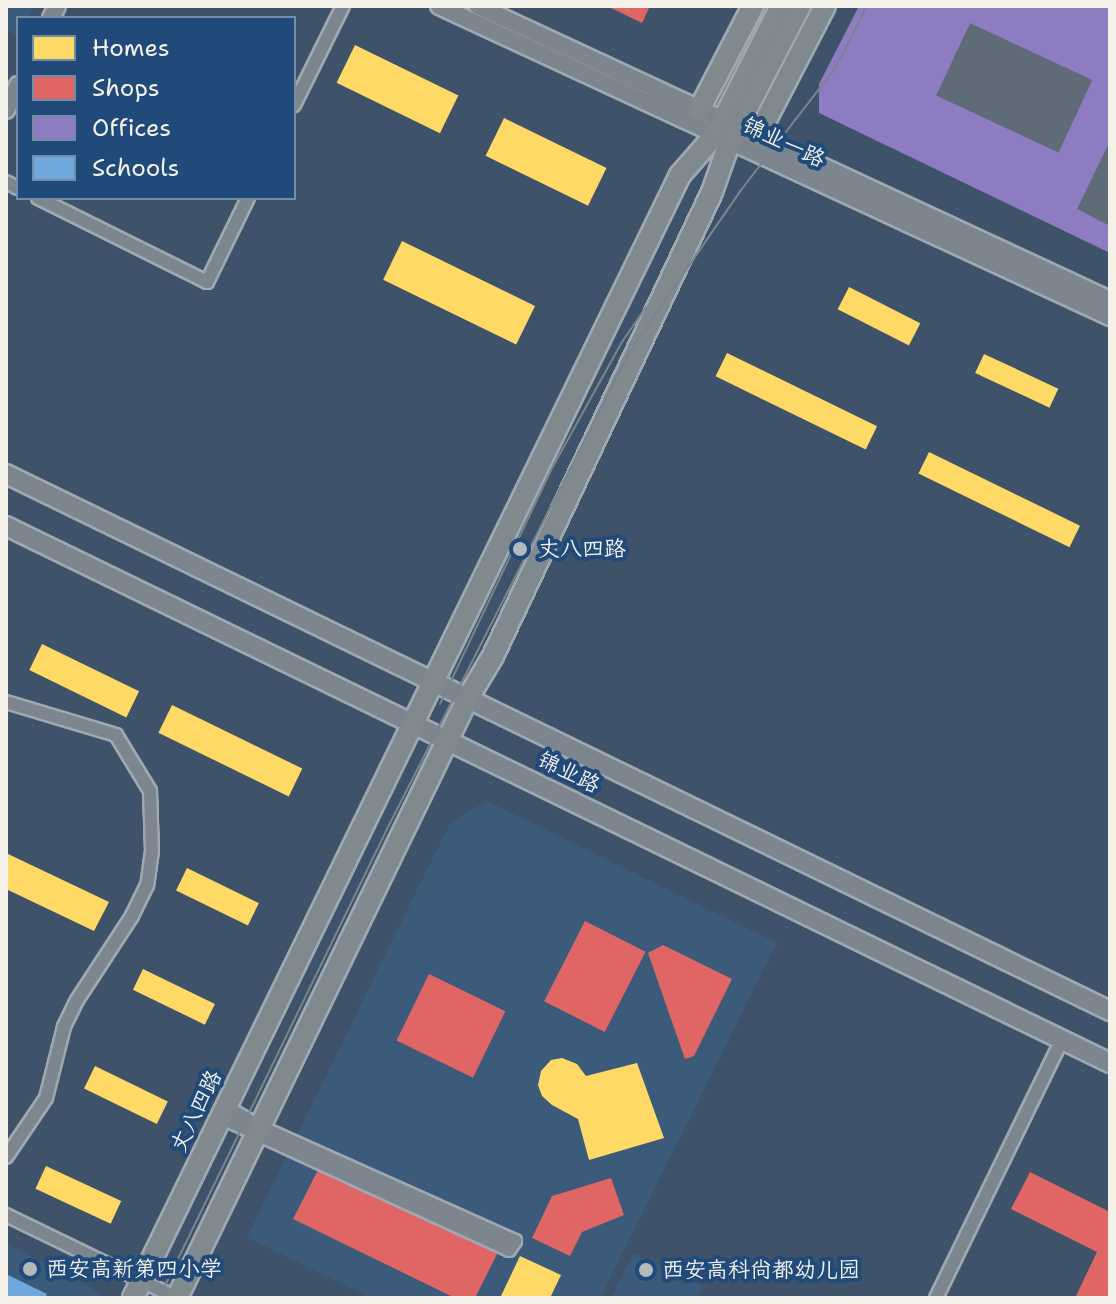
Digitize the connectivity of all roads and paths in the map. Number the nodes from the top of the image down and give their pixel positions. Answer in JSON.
{"nodes":[{"id":1,"x":343,"y":6,"type":"edge"},
{"id":2,"x":439,"y":6,"type":"edge"},
{"id":3,"x":478,"y":6,"type":"edge"},
{"id":4,"x":753,"y":6,"type":"edge"},
{"id":5,"x":781,"y":6,"type":"edge"},
{"id":6,"x":800,"y":6,"type":"edge"},
{"id":7,"x":825,"y":6,"type":"edge"},
{"id":8,"x":779,"y":29,"type":"junction"},
{"id":9,"x":16,"y":89,"type":"edge"},
{"id":10,"x":296,"y":101,"type":"edge"},
{"id":11,"x":6,"y":110,"type":"edge"},
{"id":12,"x":699,"y":110,"type":"junction"},
{"id":13,"x":726,"y":131,"type":"junction"},
{"id":14,"x":757,"y":137,"type":"junction"},
{"id":15,"x":42,"y":200,"type":"edge"},
{"id":16,"x":247,"y":200,"type":"edge"},
{"id":17,"x":1110,"y":300,"type":"edge"},
{"id":18,"x":1110,"y":317,"type":"edge"},
{"id":19,"x":6,"y":474,"type":"edge"},
{"id":20,"x":6,"y":526,"type":"edge"},
{"id":21,"x":433,"y":681,"type":"junction"},
{"id":22,"x":468,"y":698,"type":"junction"},
{"id":23,"x":6,"y":702,"type":"edge"},
{"id":24,"x":412,"y":724,"type":"junction"},
{"id":25,"x":448,"y":741,"type":"junction"},
{"id":26,"x":1110,"y":1011,"type":"edge"},
{"id":27,"x":1062,"y":1040,"type":"junction"},
{"id":28,"x":1110,"y":1063,"type":"edge"},
{"id":29,"x":222,"y":1112,"type":"junction"},
{"id":30,"x":258,"y":1131,"type":"junction"},
{"id":31,"x":6,"y":1157,"type":"edge"},
{"id":32,"x":6,"y":1215,"type":"edge"},
{"id":33,"x":137,"y":1290,"type":"edge"},
{"id":34,"x":177,"y":1298,"type":"edge"},
{"id":35,"x":936,"y":1298,"type":"edge"}],
"edges":[{"from":1,"to":10,"type":"street"},
{"from":2,"to":13,"type":"street","name":"锦业一路"},
{"from":3,"to":12,"type":"street","name":"锦业一路"},
{"from":4,"to":12,"type":"main road"},
{"from":5,"to":8,"type":"main road","name":"丈八四路"},
{"from":6,"to":8,"type":"main road","name":"丈八四路"},
{"from":7,"to":14,"type":"main road"},
{"from":8,"to":13,"type":"main road","name":"丈八四路"},
{"from":9,"to":11,"type":"street"},
{"from":12,"to":13,"type":"street","name":"锦业一路"},
{"from":13,"to":14,"type":"street","name":"锦业一路"},
{"from":13,"to":18,"type":"street","name":"锦业一路"},
{"from":13,"to":21,"type":"main road","name":"丈八四路"},
{"from":13,"to":22,"type":"main road","name":"丈八四路"},
{"from":14,"to":17,"type":"street","name":"锦业一路"},
{"from":15,"to":16,"type":"street"},
{"from":19,"to":21,"type":"main road","name":"锦业路"},
{"from":20,"to":24,"type":"main road","name":"锦业路"},
{"from":21,"to":22,"type":"main road","name":"锦业路"},
{"from":21,"to":24,"type":"main road","name":"丈八四路"},
{"from":22,"to":25,"type":"main road","name":"丈八四路"},
{"from":22,"to":26,"type":"main road","name":"锦业路"},
{"from":23,"to":31,"type":"street"},
{"from":24,"to":25,"type":"main road","name":"锦业路"},
{"from":24,"to":29,"type":"main road","name":"丈八四路"},
{"from":25,"to":27,"type":"main road","name":"锦业路"},
{"from":25,"to":30,"type":"main road","name":"丈八四路"},
{"from":27,"to":28,"type":"main road","name":"锦业路"},
{"from":27,"to":35,"type":"street"},
{"from":29,"to":30,"type":"street"},
{"from":29,"to":33,"type":"main road","name":"丈八四路"},
{"from":30,"to":30,"type":"street"},
{"from":30,"to":34,"type":"main road","name":"丈八四路"},
{"from":32,"to":33,"type":"street"},
{"from":33,"to":34,"type":"street"}]}
